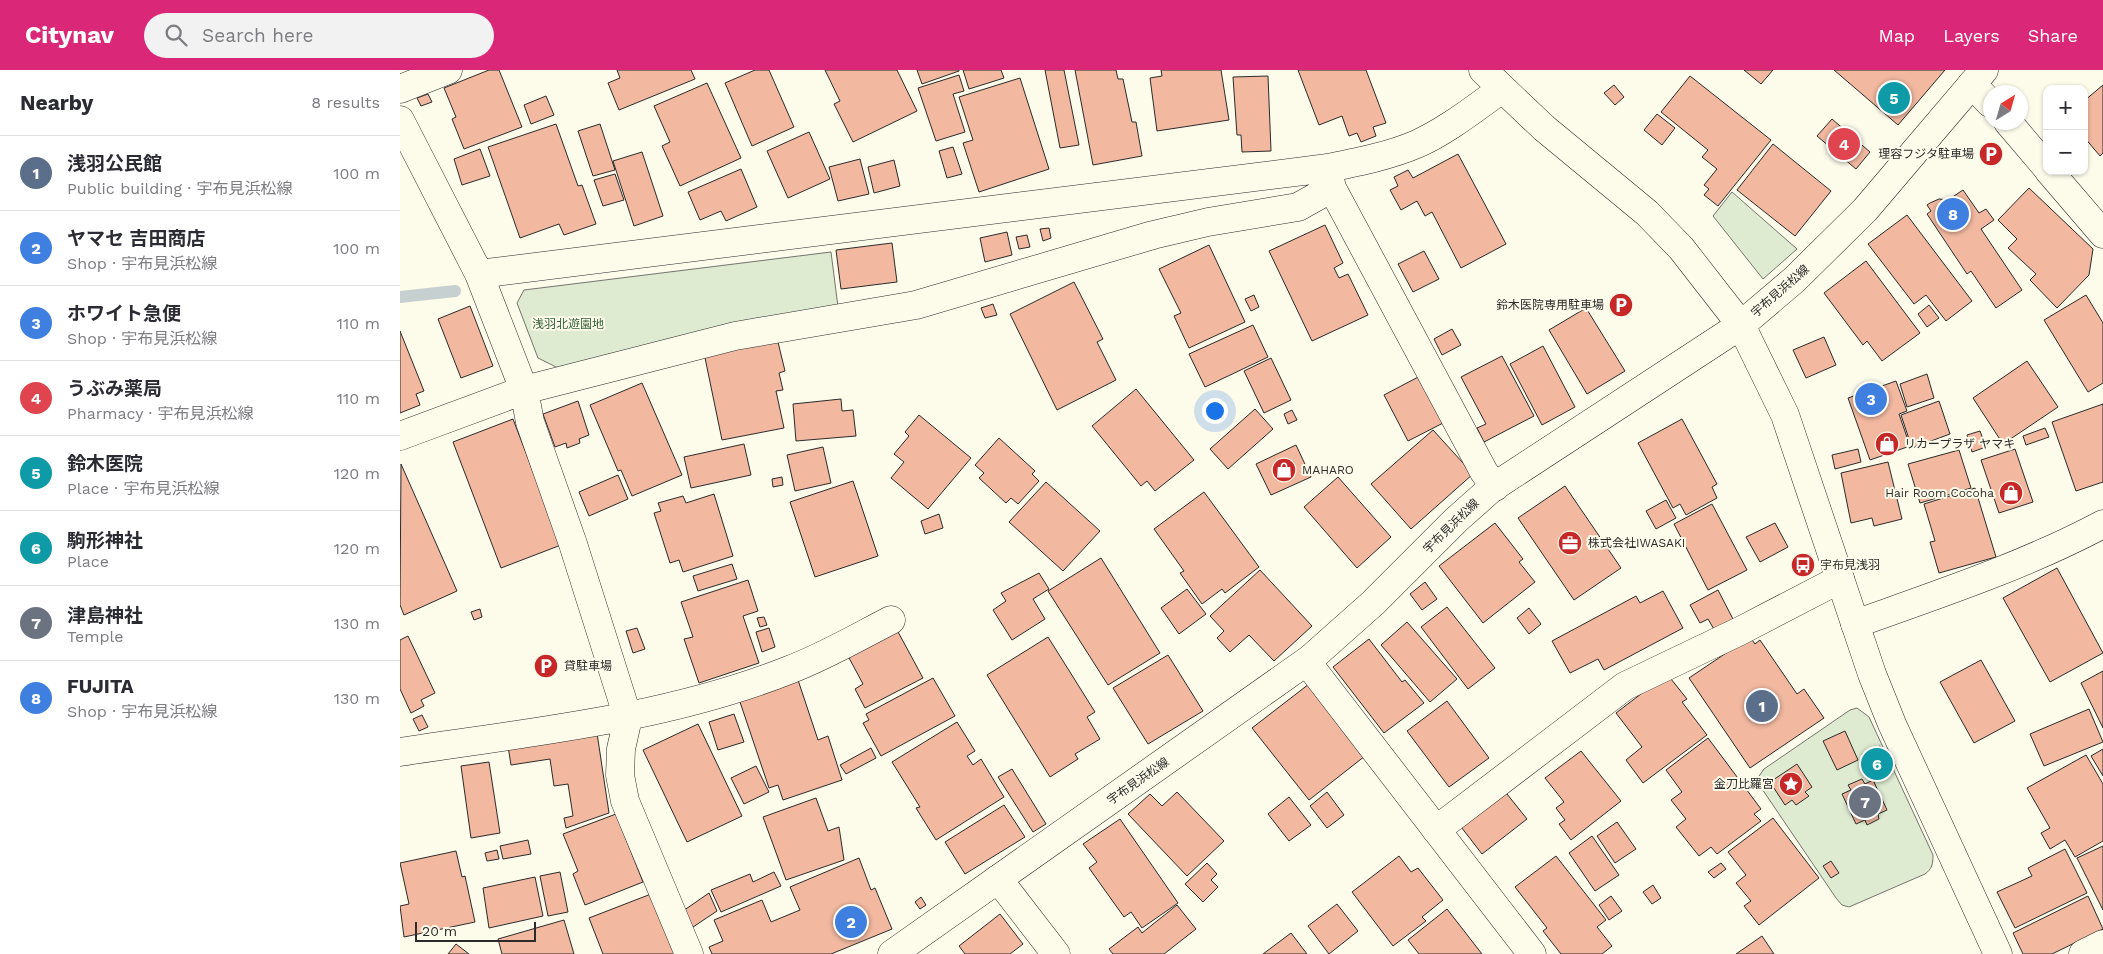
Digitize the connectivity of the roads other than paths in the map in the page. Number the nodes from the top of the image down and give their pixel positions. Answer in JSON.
{"nodes":[{"id":1,"x":448,"y":70,"type":"edge"},
{"id":2,"x":1493,"y":80,"type":"edge"},
{"id":3,"x":1982,"y":86,"type":"edge"},
{"id":4,"x":400,"y":89,"type":"edge"},
{"id":5,"x":400,"y":120,"type":"edge"},
{"id":6,"x":2015,"y":130,"type":"edge"},
{"id":7,"x":2043,"y":163,"type":"edge"},
{"id":8,"x":2052,"y":175,"type":"edge"},
{"id":9,"x":1330,"y":178,"type":"junction"},
{"id":10,"x":2103,"y":234,"type":"edge"},
{"id":11,"x":479,"y":274,"type":"junction"},
{"id":12,"x":1741,"y":326,"type":"junction"},
{"id":13,"x":524,"y":390,"type":"junction"},
{"id":14,"x":400,"y":436,"type":"edge"},
{"id":15,"x":1494,"y":487,"type":"junction"},
{"id":16,"x":2103,"y":524,"type":"edge"},
{"id":17,"x":1840,"y":578,"type":"junction"},
{"id":18,"x":892,"y":620,"type":"dead end"},
{"id":19,"x":1855,"y":624,"type":"junction"},
{"id":20,"x":1307,"y":662,"type":"junction"},
{"id":21,"x":628,"y":718,"type":"junction"},
{"id":22,"x":400,"y":752,"type":"edge"},
{"id":23,"x":1436,"y":830,"type":"junction"},
{"id":24,"x":998,"y":879,"type":"junction"},
{"id":25,"x":2103,"y":944,"type":"edge"},
{"id":26,"x":690,"y":954,"type":"edge"},
{"id":27,"x":892,"y":954,"type":"edge"},
{"id":28,"x":1056,"y":954,"type":"edge"},
{"id":29,"x":1532,"y":954,"type":"edge"},
{"id":30,"x":1998,"y":954,"type":"edge"},
{"id":31,"x":2084,"y":954,"type":"edge"}],
"edges":[{"from":1,"to":4,"type":"street"},
{"from":2,"to":9,"type":"street"},
{"from":2,"to":12,"type":"street"},
{"from":3,"to":12,"type":"street","name":"宇布見浜松線"},
{"from":5,"to":11,"type":"street"},
{"from":6,"to":7,"type":"street"},
{"from":8,"to":10,"type":"street"},
{"from":9,"to":11,"type":"street"},
{"from":9,"to":13,"type":"street"},
{"from":9,"to":15,"type":"street"},
{"from":11,"to":13,"type":"street"},
{"from":12,"to":15,"type":"street","name":"宇布見浜松線"},
{"from":12,"to":17,"type":"street"},
{"from":13,"to":14,"type":"street"},
{"from":13,"to":21,"type":"street"},
{"from":15,"to":20,"type":"street","name":"宇布見浜松線"},
{"from":16,"to":19,"type":"street"},
{"from":17,"to":19,"type":"street"},
{"from":17,"to":23,"type":"street"},
{"from":18,"to":21,"type":"street"},
{"from":19,"to":30,"type":"street"},
{"from":20,"to":23,"type":"street"},
{"from":20,"to":24,"type":"street","name":"宇布見浜松線"},
{"from":21,"to":22,"type":"street"},
{"from":21,"to":26,"type":"street"},
{"from":23,"to":29,"type":"street"},
{"from":24,"to":27,"type":"street","name":"宇布見浜松線"},
{"from":24,"to":28,"type":"street"},
{"from":25,"to":31,"type":"street"}]}
